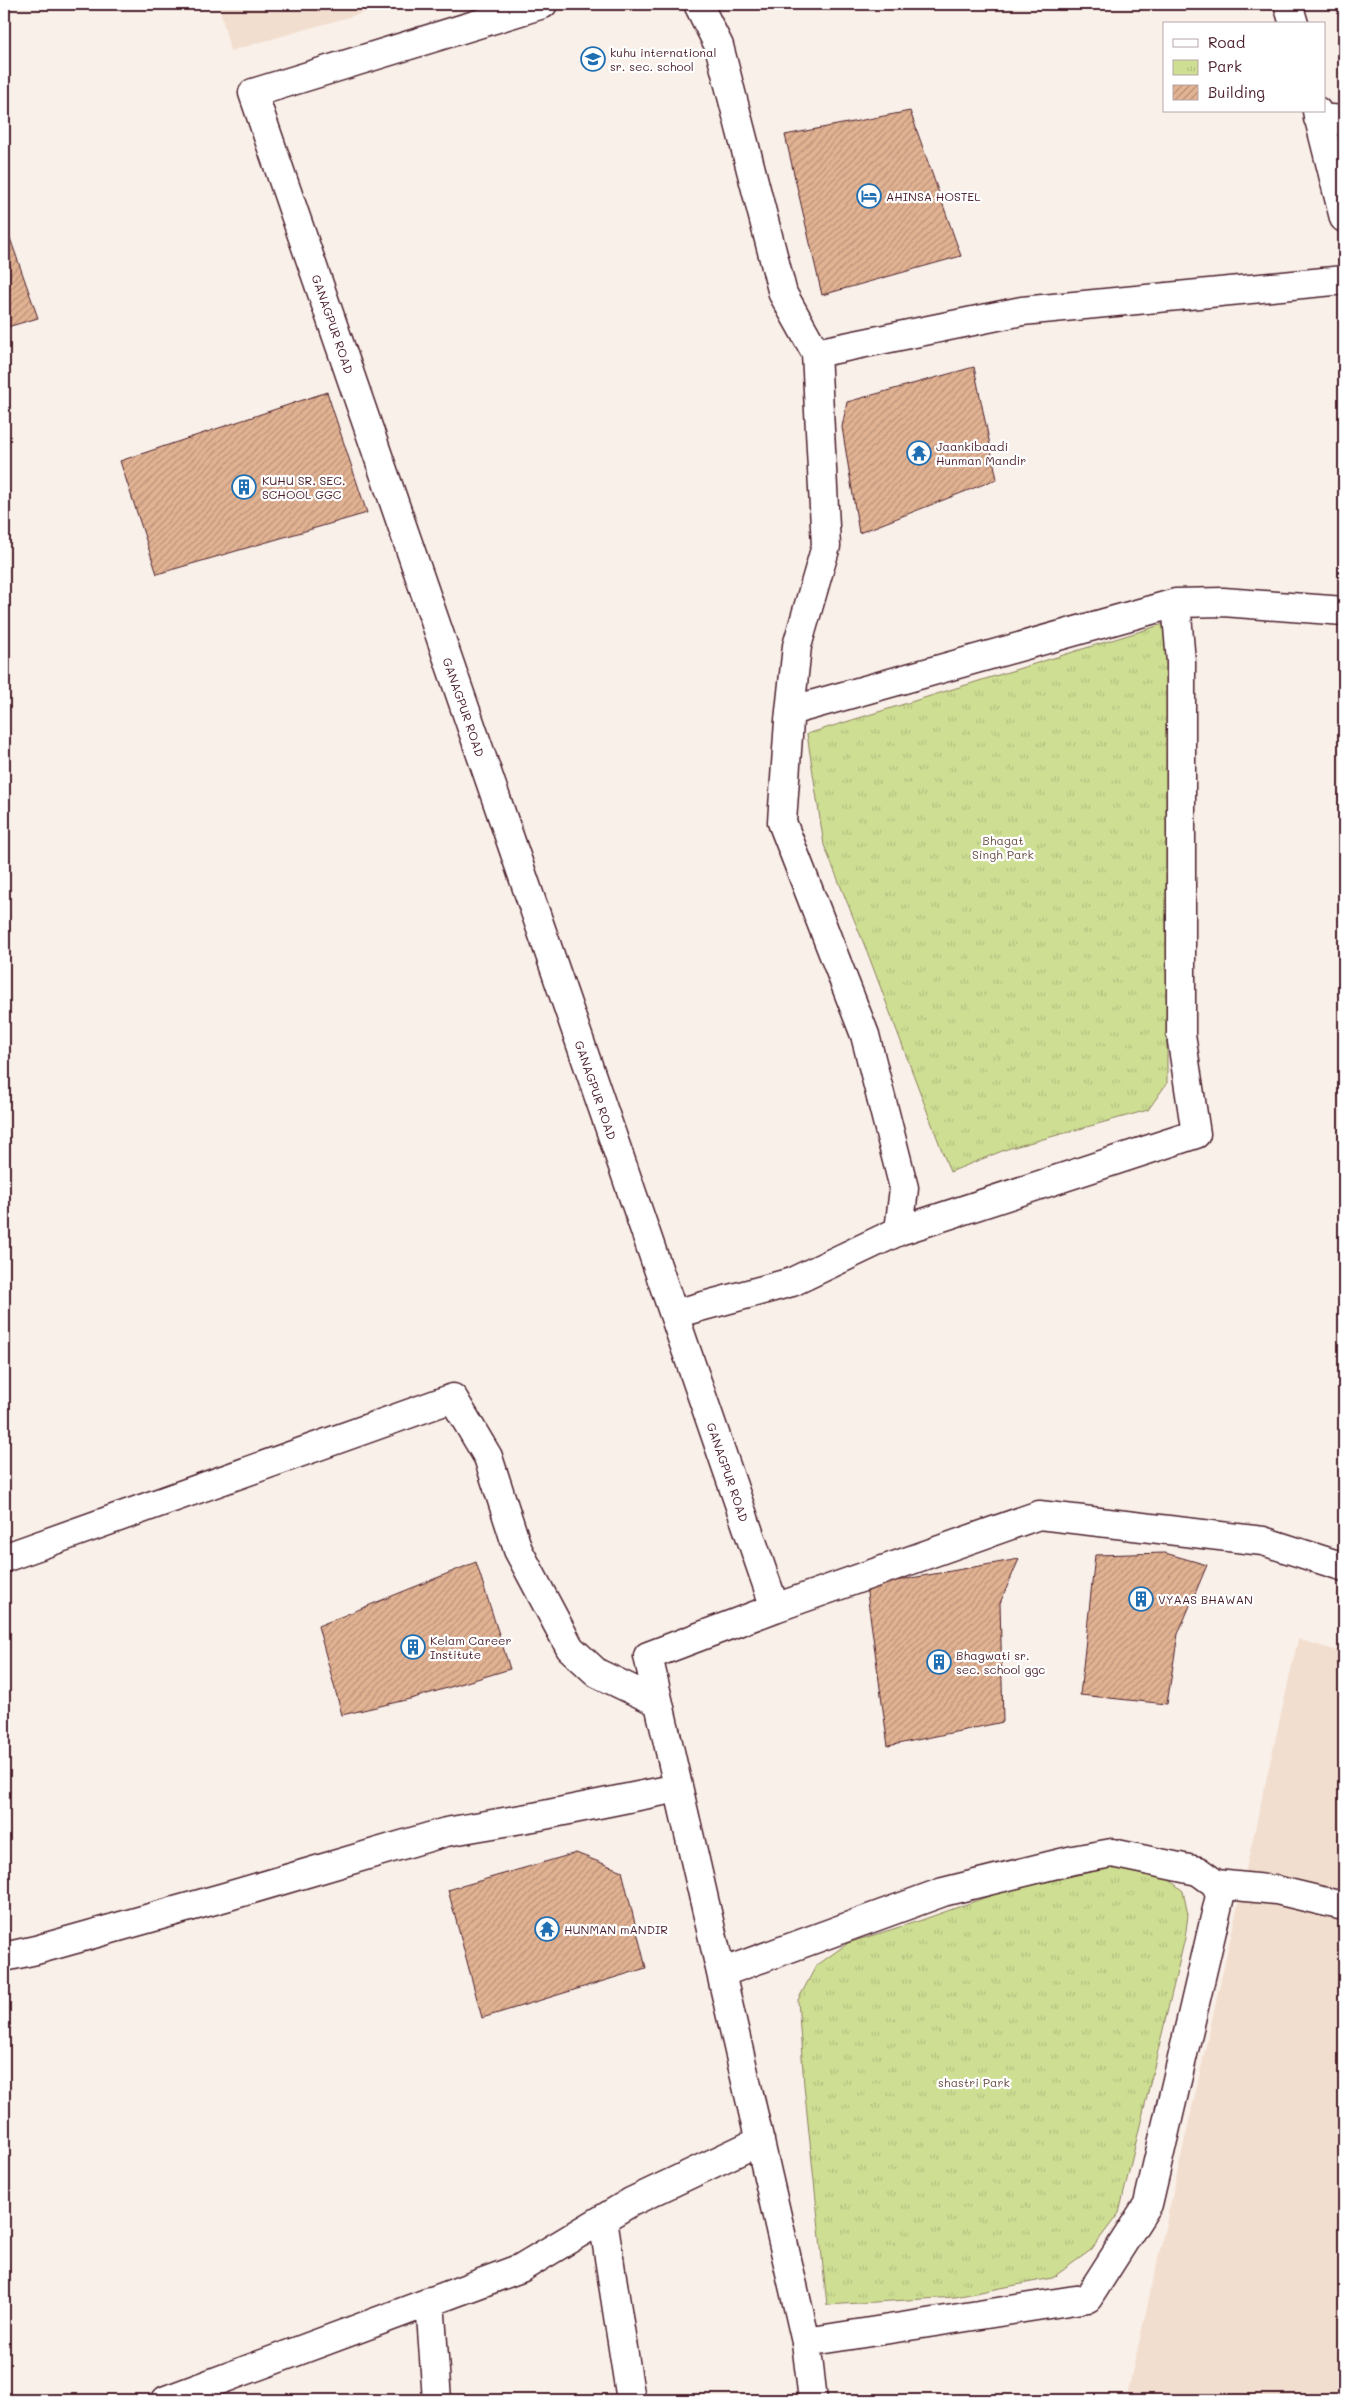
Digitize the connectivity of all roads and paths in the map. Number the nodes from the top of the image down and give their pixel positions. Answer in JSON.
{"nodes":[{"id":1,"x":543,"y":4,"type":"edge"},
{"id":2,"x":698,"y":4,"type":"edge"},
{"id":3,"x":1288,"y":4,"type":"edge"},
{"id":4,"x":1293,"y":22,"type":"edge"},
{"id":5,"x":1326,"y":116,"type":"edge"},
{"id":6,"x":1344,"y":218,"type":"edge"},
{"id":7,"x":1344,"y":280,"type":"edge"},
{"id":8,"x":816,"y":353,"type":"junction"},
{"id":9,"x":1176,"y":603,"type":"junction"},
{"id":10,"x":1344,"y":611,"type":"edge"},
{"id":11,"x":790,"y":711,"type":"junction"},
{"id":12,"x":899,"y":1231,"type":"junction"},
{"id":13,"x":674,"y":1314,"type":"junction"},
{"id":14,"x":4,"y":1558,"type":"edge"},
{"id":15,"x":1344,"y":1567,"type":"edge"},
{"id":16,"x":775,"y":1608,"type":"junction"},
{"id":17,"x":658,"y":1702,"type":"junction"},
{"id":18,"x":678,"y":1788,"type":"junction"},
{"id":19,"x":1216,"y":1884,"type":"junction"},
{"id":20,"x":1342,"y":1906,"type":"dead end"},
{"id":21,"x":4,"y":1957,"type":"edge"},
{"id":22,"x":721,"y":1973,"type":"junction"},
{"id":23,"x":760,"y":2141,"type":"junction"},
{"id":24,"x":603,"y":2219,"type":"junction"},
{"id":25,"x":430,"y":2301,"type":"junction"},
{"id":26,"x":806,"y":2342,"type":"junction"},
{"id":27,"x":166,"y":2400,"type":"edge"},
{"id":28,"x":437,"y":2400,"type":"edge"},
{"id":29,"x":631,"y":2400,"type":"edge"},
{"id":30,"x":812,"y":2400,"type":"edge"}],
"edges":[{"from":1,"to":13,"type":"street","name":"GANAGPUR ROAD"},
{"from":2,"to":8,"type":"street"},
{"from":3,"to":4,"type":"street"},
{"from":5,"to":6,"type":"street"},
{"from":7,"to":8,"type":"street"},
{"from":8,"to":11,"type":"street"},
{"from":9,"to":10,"type":"street"},
{"from":9,"to":11,"type":"street"},
{"from":9,"to":12,"type":"street"},
{"from":11,"to":12,"type":"street"},
{"from":12,"to":13,"type":"street"},
{"from":13,"to":16,"type":"street","name":"GANAGPUR ROAD"},
{"from":14,"to":17,"type":"street"},
{"from":15,"to":16,"type":"street"},
{"from":16,"to":17,"type":"street"},
{"from":17,"to":18,"type":"street"},
{"from":18,"to":21,"type":"street"},
{"from":18,"to":22,"type":"street"},
{"from":19,"to":20,"type":"street"},
{"from":19,"to":22,"type":"street"},
{"from":19,"to":26,"type":"street"},
{"from":22,"to":23,"type":"street"},
{"from":23,"to":24,"type":"street"},
{"from":23,"to":26,"type":"street"},
{"from":24,"to":25,"type":"street"},
{"from":24,"to":29,"type":"street"},
{"from":25,"to":27,"type":"street"},
{"from":25,"to":28,"type":"street"},
{"from":26,"to":30,"type":"street"}]}
